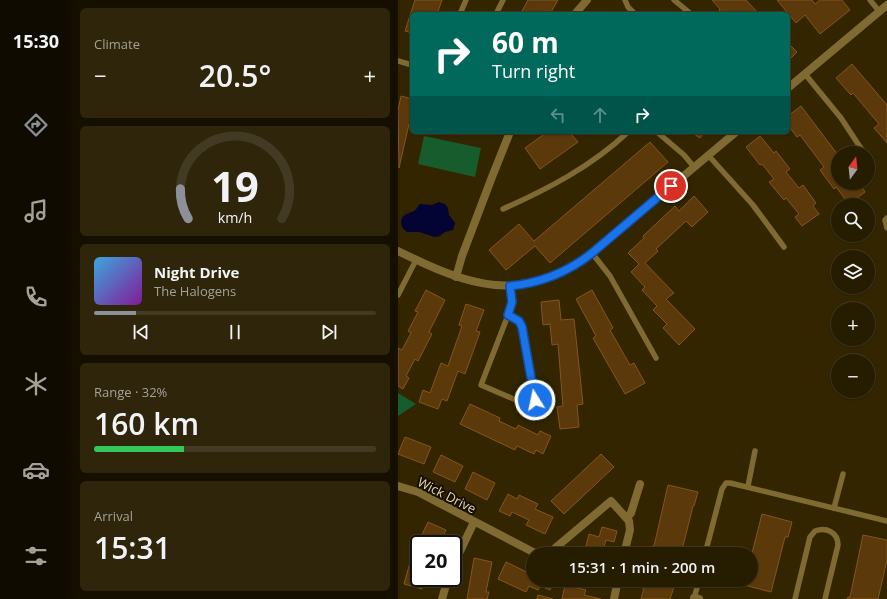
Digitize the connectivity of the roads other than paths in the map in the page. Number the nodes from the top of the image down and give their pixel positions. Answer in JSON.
{"nodes":[{"id":1,"x":466,"y":0,"type":"edge"},
{"id":2,"x":503,"y":0,"type":"edge"},
{"id":3,"x":586,"y":0,"type":"edge"},
{"id":4,"x":625,"y":0,"type":"edge"},
{"id":5,"x":674,"y":0,"type":"edge"},
{"id":6,"x":870,"y":0,"type":"edge"},
{"id":7,"x":887,"y":4,"type":"edge"},
{"id":8,"x":880,"y":11,"type":"junction"},
{"id":9,"x":461,"y":12,"type":"edge"},
{"id":10,"x":497,"y":12,"type":"edge"},
{"id":11,"x":577,"y":12,"type":"edge"},
{"id":12,"x":633,"y":12,"type":"edge"},
{"id":13,"x":689,"y":12,"type":"edge"},
{"id":14,"x":398,"y":61,"type":"edge"},
{"id":15,"x":410,"y":64,"type":"edge"},
{"id":16,"x":805,"y":74,"type":"junction"},
{"id":17,"x":790,"y":86,"type":"edge"},
{"id":18,"x":509,"y":134,"type":"edge"},
{"id":19,"x":626,"y":134,"type":"edge"},
{"id":20,"x":659,"y":134,"type":"edge"},
{"id":21,"x":734,"y":134,"type":"edge"},
{"id":22,"x":859,"y":146,"type":"edge"},
{"id":23,"x":708,"y":156,"type":"junction"},
{"id":24,"x":694,"y":167,"type":"junction"},
{"id":25,"x":503,"y":209,"type":"dead end"},
{"id":26,"x":887,"y":218,"type":"edge"},
{"id":27,"x":887,"y":228,"type":"edge"},
{"id":28,"x":784,"y":248,"type":"dead end"},
{"id":29,"x":398,"y":251,"type":"edge"},
{"id":30,"x":592,"y":253,"type":"junction"},
{"id":31,"x":416,"y":260,"type":"junction"},
{"id":32,"x":456,"y":277,"type":"junction"},
{"id":33,"x":510,"y":286,"type":"junction"},
{"id":34,"x":398,"y":295,"type":"edge"},
{"id":35,"x":508,"y":315,"type":"junction"},
{"id":36,"x":656,"y":358,"type":"dead end"},
{"id":37,"x":755,"y":451,"type":"dead end"},
{"id":38,"x":843,"y":474,"type":"dead end"},
{"id":39,"x":640,"y":484,"type":"dead end"},
{"id":40,"x":398,"y":486,"type":"edge"},
{"id":41,"x":748,"y":486,"type":"junction"},
{"id":42,"x":834,"y":508,"type":"junction"},
{"id":43,"x":627,"y":518,"type":"junction"},
{"id":44,"x":887,"y":521,"type":"edge"},
{"id":45,"x":474,"y":522,"type":"junction"},
{"id":46,"x":462,"y":547,"type":"edge"},
{"id":47,"x":556,"y":547,"type":"edge"},
{"id":48,"x":626,"y":547,"type":"edge"},
{"id":49,"x":707,"y":547,"type":"edge"},
{"id":50,"x":526,"y":548,"type":"edge"},
{"id":51,"x":445,"y":587,"type":"edge"},
{"id":52,"x":617,"y":587,"type":"edge"},
{"id":53,"x":698,"y":587,"type":"edge"},
{"id":54,"x":442,"y":599,"type":"edge"},
{"id":55,"x":614,"y":599,"type":"edge"},
{"id":56,"x":696,"y":599,"type":"edge"},
{"id":57,"x":795,"y":599,"type":"edge"},
{"id":58,"x":825,"y":599,"type":"edge"}],
"edges":[{"from":1,"to":9,"type":"lane"},
{"from":2,"to":10,"type":"lane"},
{"from":3,"to":11,"type":"street"},
{"from":4,"to":12,"type":"lane"},
{"from":5,"to":13,"type":"lane"},
{"from":6,"to":8,"type":"lane"},
{"from":7,"to":8,"type":"street"},
{"from":8,"to":16,"type":"street"},
{"from":14,"to":15,"type":"lane"},
{"from":16,"to":17,"type":"street"},
{"from":16,"to":22,"type":"lane"},
{"from":18,"to":32,"type":"street"},
{"from":19,"to":25,"type":"lane"},
{"from":20,"to":24,"type":"lane"},
{"from":21,"to":23,"type":"street"},
{"from":23,"to":24,"type":"street"},
{"from":23,"to":28,"type":"lane"},
{"from":24,"to":30,"type":"street"},
{"from":26,"to":27,"type":"lane"},
{"from":29,"to":31,"type":"street"},
{"from":30,"to":33,"type":"street"},
{"from":30,"to":36,"type":"lane"},
{"from":31,"to":32,"type":"street"},
{"from":31,"to":34,"type":"lane"},
{"from":32,"to":33,"type":"street"},
{"from":33,"to":35,"type":"lane"},
{"from":35,"to":35,"type":"lane"},
{"from":37,"to":41,"type":"lane"},
{"from":38,"to":42,"type":"lane"},
{"from":39,"to":43,"type":"street"},
{"from":40,"to":45,"type":"street","name":"Wick Drive"},
{"from":41,"to":42,"type":"lane"},
{"from":41,"to":49,"type":"lane"},
{"from":42,"to":44,"type":"lane"},
{"from":43,"to":47,"type":"street"},
{"from":43,"to":48,"type":"street"},
{"from":45,"to":46,"type":"street"},
{"from":45,"to":50,"type":"street","name":"Wick Drive"},
{"from":51,"to":54,"type":"street"},
{"from":52,"to":55,"type":"street"},
{"from":53,"to":56,"type":"lane"},
{"from":57,"to":58,"type":"lane"}]}
